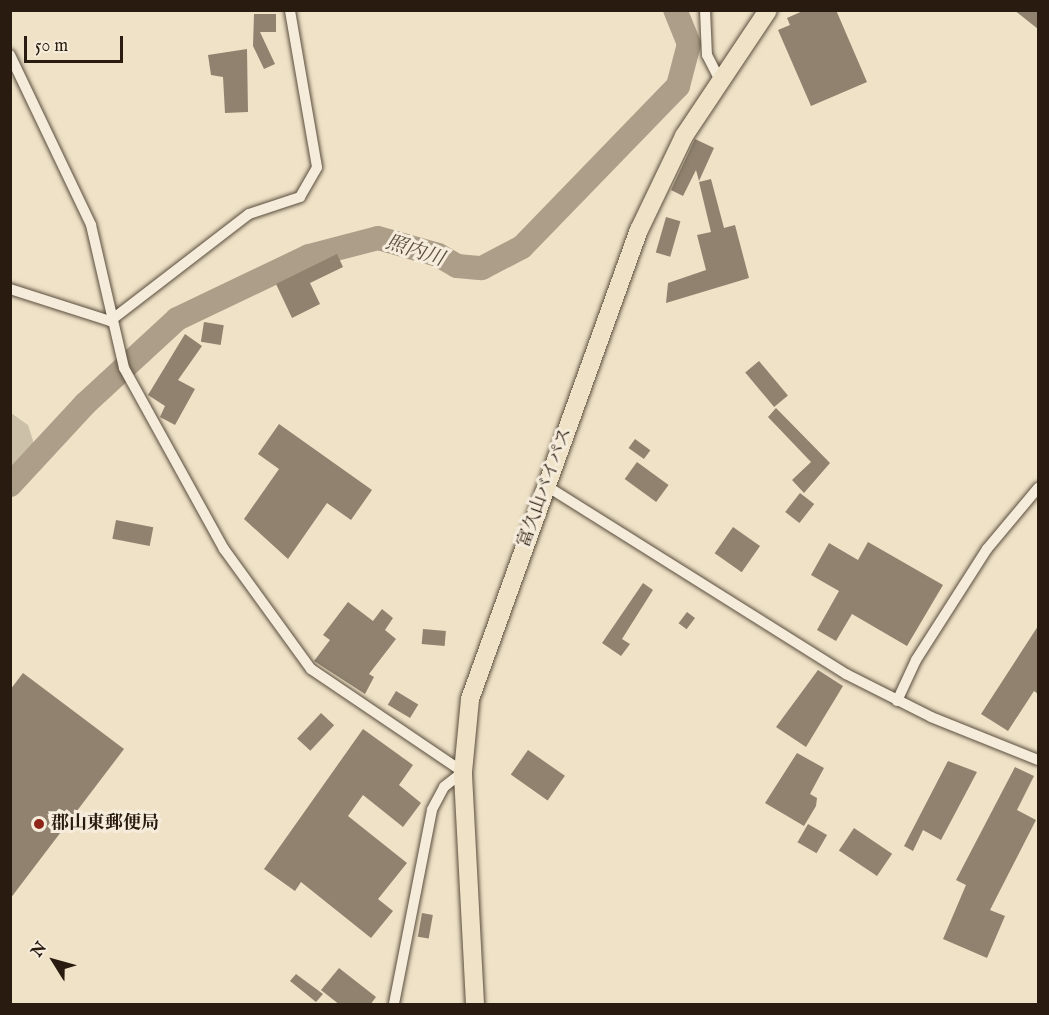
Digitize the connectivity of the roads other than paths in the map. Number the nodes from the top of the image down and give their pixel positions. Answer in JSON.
{"nodes":[{"id":1,"x":290,"y":10,"type":"edge"},
{"id":2,"x":705,"y":10,"type":"edge"},
{"id":3,"x":768,"y":10,"type":"edge"},
{"id":4,"x":10,"y":55,"type":"edge"},
{"id":5,"x":719,"y":79,"type":"junction"},
{"id":6,"x":10,"y":289,"type":"edge"},
{"id":7,"x":110,"y":321,"type":"junction"},
{"id":8,"x":548,"y":486,"type":"junction"},
{"id":9,"x":1038,"y":488,"type":"edge"},
{"id":10,"x":897,"y":701,"type":"junction"},
{"id":11,"x":1038,"y":760,"type":"edge"},
{"id":12,"x":464,"y":772,"type":"junction"},
{"id":13,"x":394,"y":1005,"type":"edge"},
{"id":14,"x":475,"y":1005,"type":"edge"}],
"edges":[{"from":1,"to":7,"type":"street"},
{"from":2,"to":5,"type":"street"},
{"from":3,"to":5,"type":"highway","name":"富久山バイパス"},
{"from":4,"to":7,"type":"street"},
{"from":5,"to":8,"type":"highway","name":"富久山バイパス"},
{"from":6,"to":7,"type":"street"},
{"from":7,"to":12,"type":"street"},
{"from":8,"to":10,"type":"street"},
{"from":8,"to":12,"type":"highway","name":"富久山バイパス"},
{"from":9,"to":10,"type":"street"},
{"from":10,"to":11,"type":"street"},
{"from":12,"to":13,"type":"street"},
{"from":12,"to":14,"type":"highway","name":"富久山バイパス"}]}
